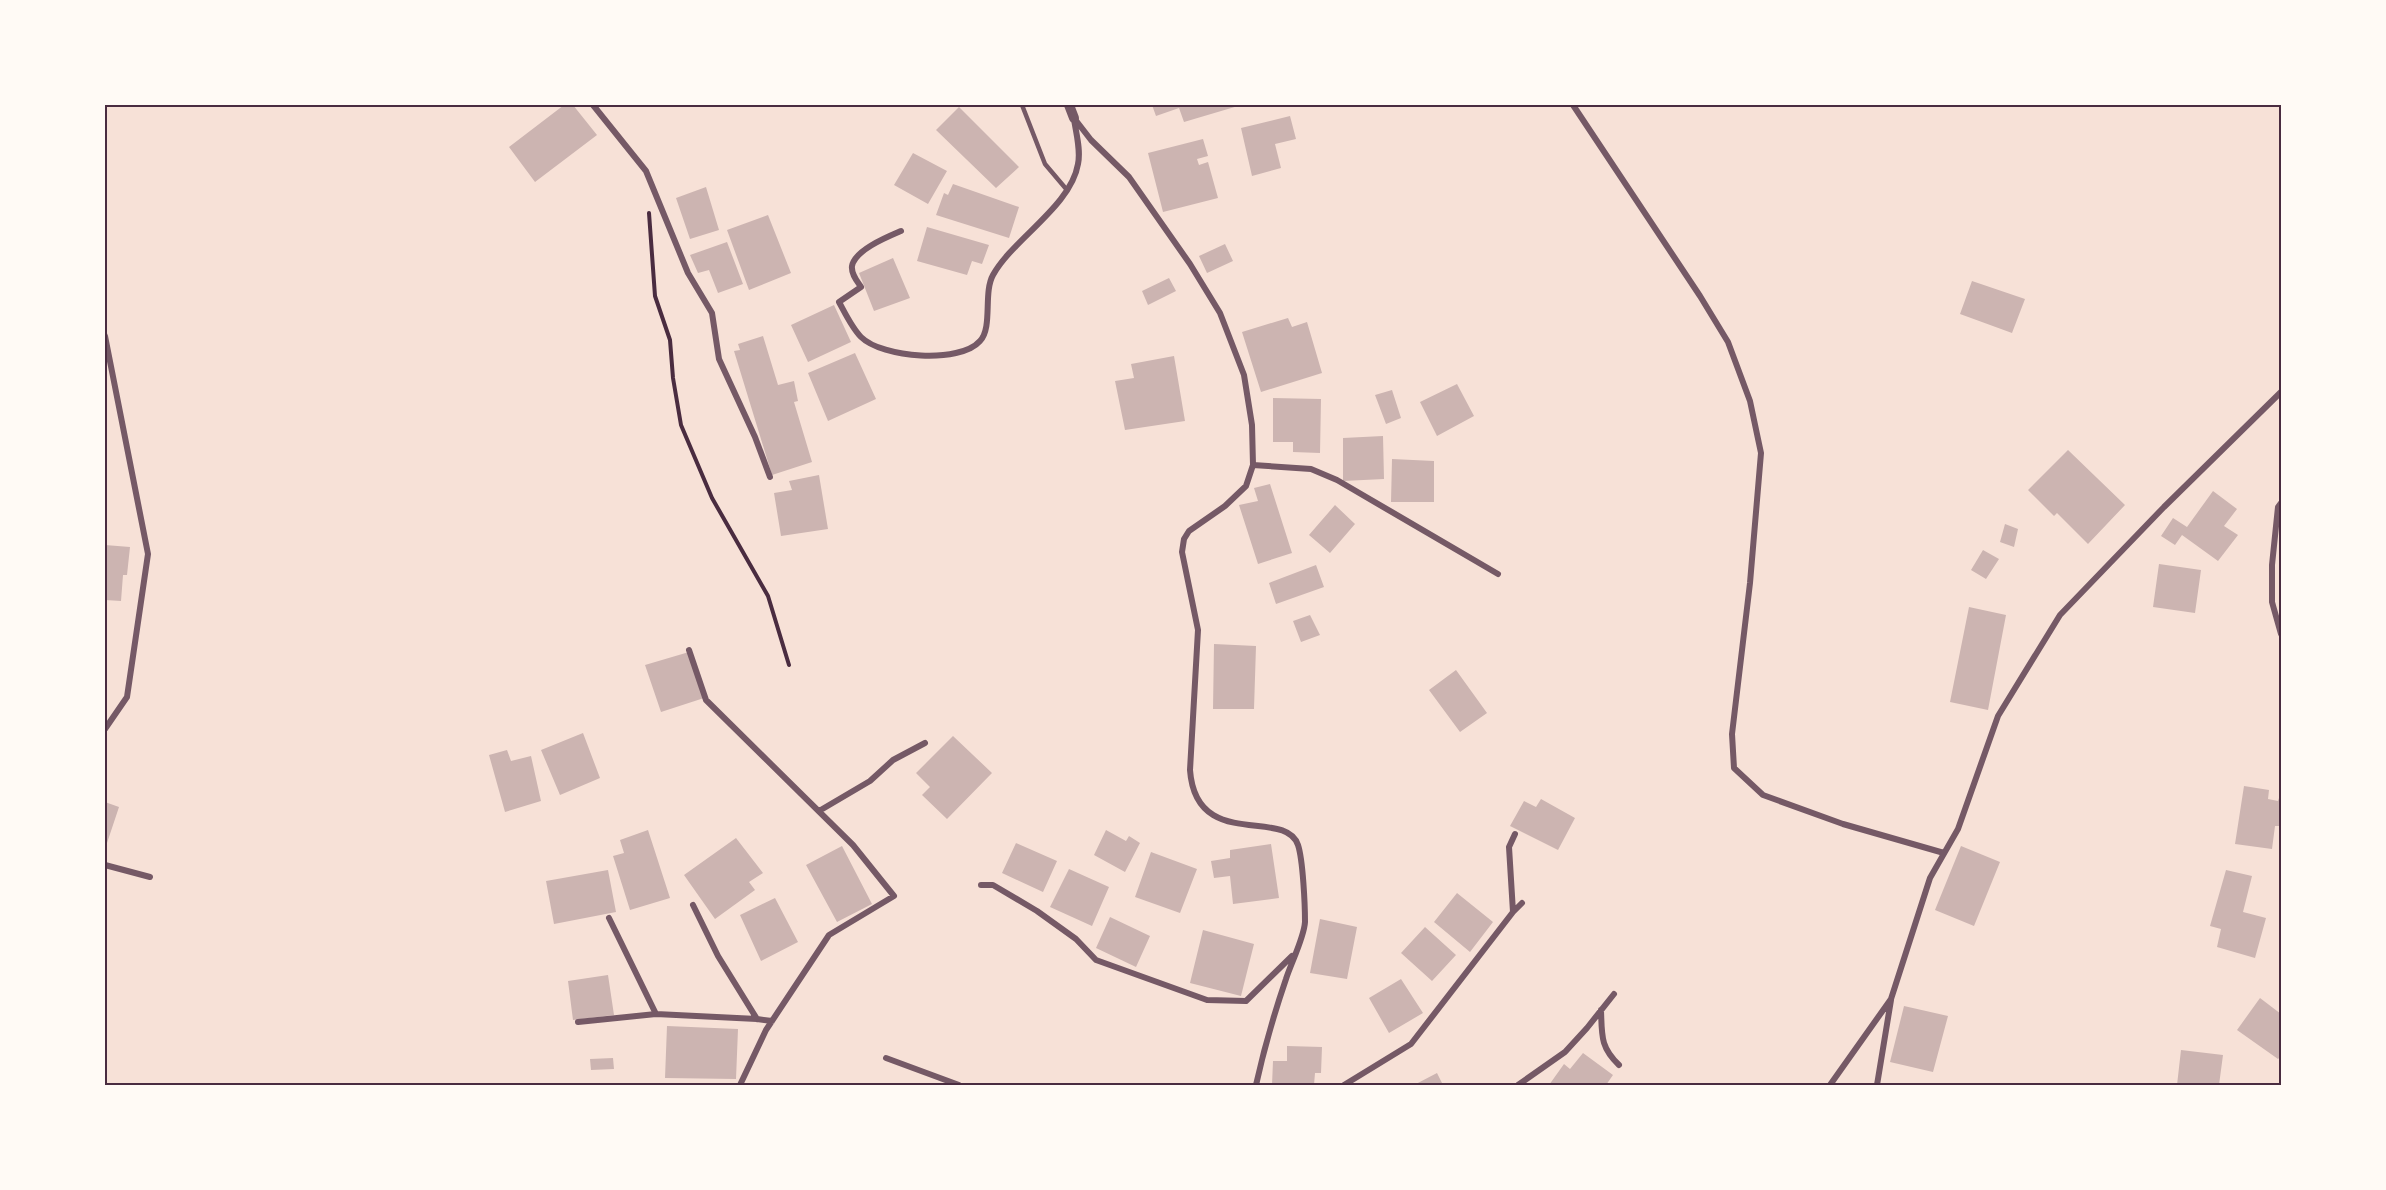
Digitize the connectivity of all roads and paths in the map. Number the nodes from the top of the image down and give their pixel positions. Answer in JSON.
{"nodes":[{"id":1,"x":593,"y":105,"type":"edge"},
{"id":2,"x":1022,"y":105,"type":"edge"},
{"id":3,"x":1069,"y":105,"type":"edge"},
{"id":4,"x":1573,"y":105,"type":"edge"},
{"id":5,"x":1074,"y":118,"type":"junction"},
{"id":6,"x":1067,"y":190,"type":"junction"},
{"id":7,"x":648,"y":205,"type":"dead end"},
{"id":8,"x":901,"y":231,"type":"dead end"},
{"id":9,"x":105,"y":336,"type":"edge"},
{"id":10,"x":2281,"y":392,"type":"edge"},
{"id":11,"x":1253,"y":465,"type":"junction"},
{"id":12,"x":770,"y":477,"type":"dead end"},
{"id":13,"x":2281,"y":503,"type":"edge"},
{"id":14,"x":1498,"y":574,"type":"dead end"},
{"id":15,"x":2281,"y":634,"type":"edge"},
{"id":16,"x":689,"y":650,"type":"dead end"},
{"id":17,"x":789,"y":665,"type":"dead end"},
{"id":18,"x":105,"y":729,"type":"edge"},
{"id":19,"x":925,"y":743,"type":"dead end"},
{"id":20,"x":819,"y":811,"type":"junction"},
{"id":21,"x":1515,"y":834,"type":"dead end"},
{"id":22,"x":1944,"y":853,"type":"junction"},
{"id":23,"x":105,"y":865,"type":"edge"},
{"id":24,"x":150,"y":877,"type":"dead end"},
{"id":25,"x":981,"y":885,"type":"dead end"},
{"id":26,"x":1522,"y":903,"type":"dead end"},
{"id":27,"x":693,"y":905,"type":"dead end"},
{"id":28,"x":1513,"y":912,"type":"junction"},
{"id":29,"x":609,"y":918,"type":"dead end"},
{"id":30,"x":1295,"y":953,"type":"junction"},
{"id":31,"x":1614,"y":994,"type":"dead end"},
{"id":32,"x":1891,"y":999,"type":"junction"},
{"id":33,"x":1601,"y":1010,"type":"junction"},
{"id":34,"x":656,"y":1014,"type":"junction"},
{"id":35,"x":757,"y":1019,"type":"junction"},
{"id":36,"x":772,"y":1021,"type":"junction"},
{"id":37,"x":578,"y":1022,"type":"dead end"},
{"id":38,"x":886,"y":1058,"type":"dead end"},
{"id":39,"x":1619,"y":1065,"type":"dead end"},
{"id":40,"x":740,"y":1085,"type":"edge"},
{"id":41,"x":958,"y":1085,"type":"edge"},
{"id":42,"x":1256,"y":1085,"type":"edge"},
{"id":43,"x":1344,"y":1085,"type":"edge"},
{"id":44,"x":1518,"y":1085,"type":"edge"},
{"id":45,"x":1830,"y":1085,"type":"edge"},
{"id":46,"x":1876,"y":1085,"type":"edge"}],
"edges":[{"from":1,"to":12,"type":"street"},
{"from":2,"to":6,"type":"lane"},
{"from":3,"to":5,"type":"street"},
{"from":4,"to":22,"type":"street"},
{"from":5,"to":6,"type":"street"},
{"from":5,"to":11,"type":"street"},
{"from":6,"to":8,"type":"street"},
{"from":7,"to":17,"type":"path"},
{"from":9,"to":18,"type":"street"},
{"from":10,"to":22,"type":"street"},
{"from":11,"to":14,"type":"street"},
{"from":11,"to":30,"type":"street"},
{"from":13,"to":15,"type":"street"},
{"from":16,"to":20,"type":"street"},
{"from":19,"to":20,"type":"street"},
{"from":20,"to":36,"type":"street"},
{"from":21,"to":28,"type":"street"},
{"from":22,"to":32,"type":"street"},
{"from":23,"to":24,"type":"street"},
{"from":25,"to":30,"type":"street"},
{"from":26,"to":28,"type":"street"},
{"from":27,"to":35,"type":"street"},
{"from":28,"to":43,"type":"street"},
{"from":29,"to":34,"type":"street"},
{"from":30,"to":42,"type":"street"},
{"from":31,"to":33,"type":"street"},
{"from":32,"to":45,"type":"street"},
{"from":32,"to":46,"type":"street"},
{"from":33,"to":39,"type":"street"},
{"from":33,"to":44,"type":"street"},
{"from":34,"to":35,"type":"street"},
{"from":34,"to":37,"type":"street"},
{"from":35,"to":36,"type":"street"},
{"from":36,"to":40,"type":"street"},
{"from":38,"to":41,"type":"street"}]}
